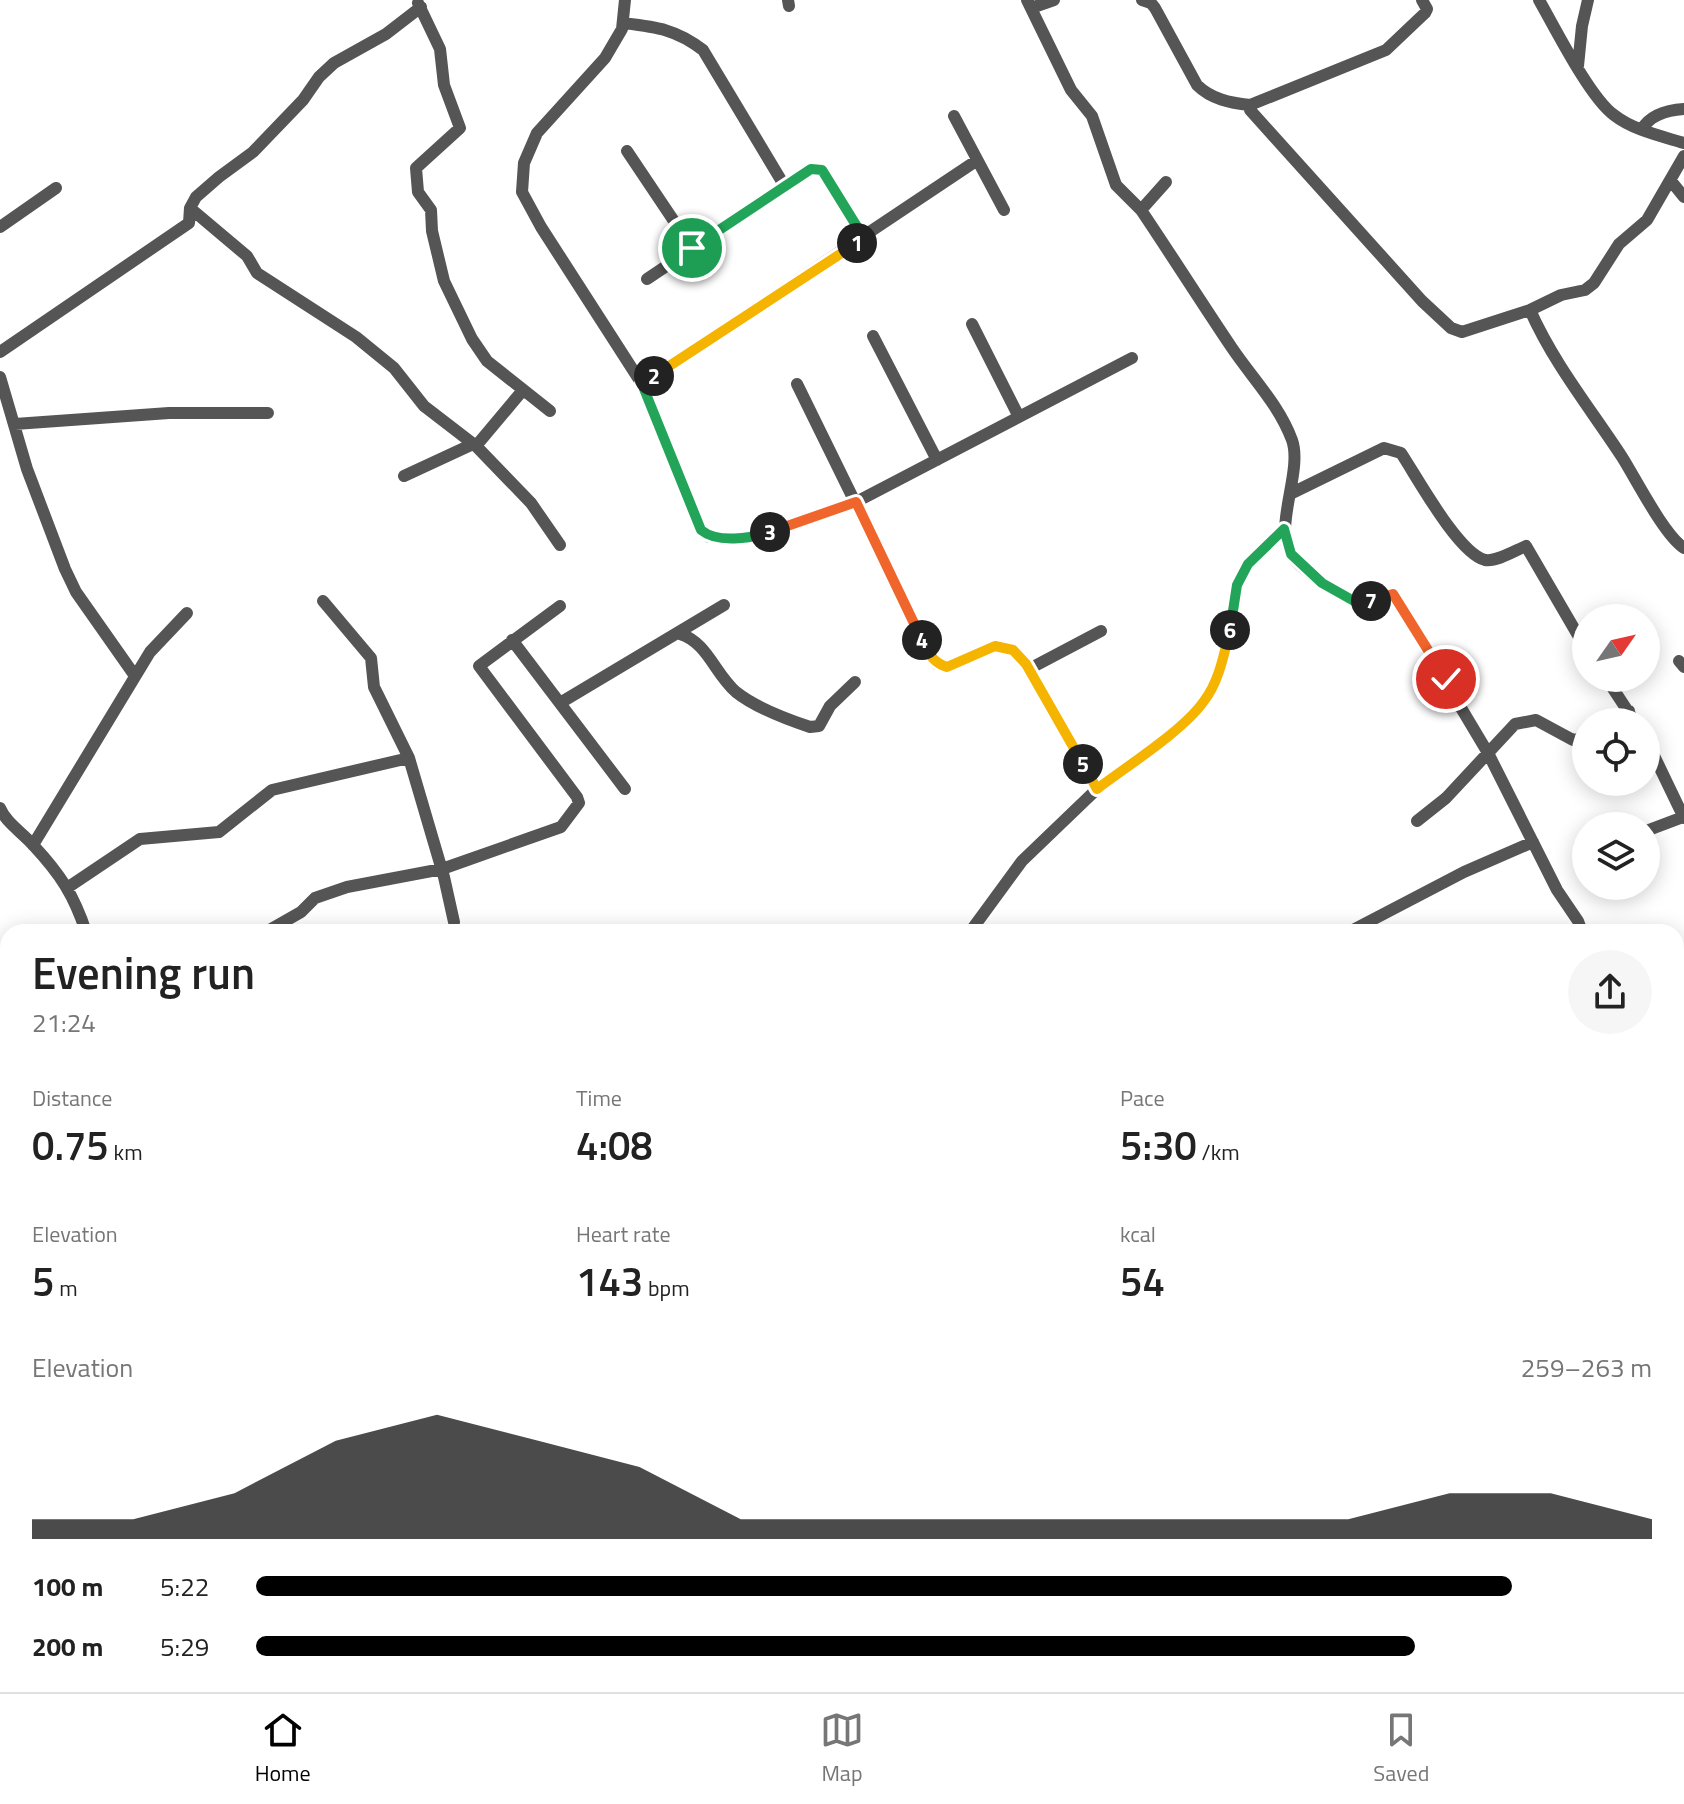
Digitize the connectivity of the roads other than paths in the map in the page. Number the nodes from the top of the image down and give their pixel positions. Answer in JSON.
{"nodes":[{"id":1,"x":625,"y":0,"type":"edge"},
{"id":2,"x":1054,"y":0,"type":"edge"},
{"id":3,"x":1142,"y":0,"type":"edge"},
{"id":4,"x":1422,"y":0,"type":"edge"},
{"id":5,"x":1539,"y":0,"type":"edge"},
{"id":6,"x":1588,"y":0,"type":"edge"},
{"id":7,"x":419,"y":4,"type":"edge"},
{"id":8,"x":1029,"y":4,"type":"edge"},
{"id":9,"x":623,"y":23,"type":"junction"},
{"id":10,"x":1578,"y":66,"type":"junction"},
{"id":11,"x":1250,"y":105,"type":"junction"},
{"id":12,"x":1684,"y":109,"type":"edge"},
{"id":13,"x":954,"y":116,"type":"dead end"},
{"id":14,"x":1642,"y":129,"type":"junction"},
{"id":15,"x":1684,"y":143,"type":"edge"},
{"id":16,"x":627,"y":151,"type":"dead end"},
{"id":17,"x":1684,"y":156,"type":"edge"},
{"id":18,"x":976,"y":161,"type":"junction"},
{"id":19,"x":1671,"y":181,"type":"junction"},
{"id":20,"x":1166,"y":182,"type":"dead end"},
{"id":21,"x":784,"y":185,"type":"junction"},
{"id":22,"x":56,"y":188,"type":"dead end"},
{"id":23,"x":1684,"y":197,"type":"edge"},
{"id":24,"x":190,"y":208,"type":"junction"},
{"id":25,"x":1004,"y":210,"type":"dead end"},
{"id":26,"x":1141,"y":210,"type":"junction"},
{"id":27,"x":0,"y":227,"type":"edge"},
{"id":28,"x":864,"y":238,"type":"junction"},
{"id":29,"x":692,"y":248,"type":"junction"},
{"id":30,"x":647,"y":279,"type":"dead end"},
{"id":31,"x":1530,"y":310,"type":"junction"},
{"id":32,"x":972,"y":324,"type":"dead end"},
{"id":33,"x":873,"y":336,"type":"dead end"},
{"id":34,"x":0,"y":352,"type":"edge"},
{"id":35,"x":1132,"y":358,"type":"dead end"},
{"id":36,"x":0,"y":377,"type":"edge"},
{"id":37,"x":642,"y":384,"type":"junction"},
{"id":38,"x":797,"y":384,"type":"dead end"},
{"id":39,"x":523,"y":390,"type":"junction"},
{"id":40,"x":550,"y":411,"type":"dead end"},
{"id":41,"x":268,"y":413,"type":"dead end"},
{"id":42,"x":1019,"y":417,"type":"junction"},
{"id":43,"x":15,"y":424,"type":"junction"},
{"id":44,"x":475,"y":445,"type":"junction"},
{"id":45,"x":937,"y":460,"type":"junction"},
{"id":46,"x":404,"y":476,"type":"dead end"},
{"id":47,"x":1290,"y":494,"type":"junction"},
{"id":48,"x":856,"y":502,"type":"junction"},
{"id":49,"x":1284,"y":529,"type":"junction"},
{"id":50,"x":560,"y":545,"type":"dead end"},
{"id":51,"x":1684,"y":548,"type":"edge"},
{"id":52,"x":323,"y":601,"type":"dead end"},
{"id":53,"x":724,"y":605,"type":"dead end"},
{"id":54,"x":560,"y":606,"type":"dead end"},
{"id":55,"x":187,"y":613,"type":"dead end"},
{"id":56,"x":1572,"y":625,"type":"edge"},
{"id":57,"x":1101,"y":631,"type":"dead end"},
{"id":58,"x":680,"y":634,"type":"junction"},
{"id":59,"x":512,"y":640,"type":"junction"},
{"id":60,"x":1029,"y":669,"type":"junction"},
{"id":61,"x":135,"y":676,"type":"junction"},
{"id":62,"x":855,"y":682,"type":"dead end"},
{"id":63,"x":560,"y":703,"type":"junction"},
{"id":64,"x":1572,"y":739,"type":"edge"},
{"id":65,"x":1488,"y":753,"type":"junction"},
{"id":66,"x":409,"y":758,"type":"junction"},
{"id":67,"x":1660,"y":768,"type":"edge"},
{"id":68,"x":625,"y":789,"type":"dead end"},
{"id":69,"x":1097,"y":789,"type":"junction"},
{"id":70,"x":1,"y":814,"type":"edge"},
{"id":71,"x":1684,"y":818,"type":"edge"},
{"id":72,"x":1417,"y":821,"type":"dead end"},
{"id":73,"x":1660,"y":826,"type":"edge"},
{"id":74,"x":1533,"y":842,"type":"junction"},
{"id":75,"x":33,"y":845,"type":"junction"},
{"id":76,"x":442,"y":869,"type":"junction"},
{"id":77,"x":67,"y":888,"type":"junction"},
{"id":78,"x":454,"y":922,"type":"dead end"},
{"id":79,"x":83,"y":924,"type":"edge"},
{"id":80,"x":280,"y":924,"type":"edge"},
{"id":81,"x":976,"y":924,"type":"edge"},
{"id":82,"x":1364,"y":924,"type":"edge"},
{"id":83,"x":1579,"y":924,"type":"edge"}],
"edges":[{"from":1,"to":9,"type":"street"},
{"from":2,"to":8,"type":"street"},
{"from":3,"to":11,"type":"street"},
{"from":4,"to":11,"type":"street"},
{"from":5,"to":10,"type":"street"},
{"from":6,"to":10,"type":"street"},
{"from":7,"to":24,"type":"street"},
{"from":7,"to":39,"type":"street"},
{"from":8,"to":26,"type":"street"},
{"from":9,"to":21,"type":"street"},
{"from":9,"to":37,"type":"street"},
{"from":10,"to":14,"type":"street"},
{"from":11,"to":31,"type":"street"},
{"from":12,"to":14,"type":"street"},
{"from":13,"to":18,"type":"street"},
{"from":14,"to":15,"type":"street"},
{"from":16,"to":29,"type":"street"},
{"from":17,"to":19,"type":"street"},
{"from":18,"to":25,"type":"street"},
{"from":18,"to":28,"type":"street"},
{"from":19,"to":23,"type":"street"},
{"from":19,"to":31,"type":"street"},
{"from":20,"to":26,"type":"street"},
{"from":21,"to":28,"type":"street"},
{"from":21,"to":29,"type":"street"},
{"from":22,"to":27,"type":"street"},
{"from":24,"to":34,"type":"street"},
{"from":24,"to":44,"type":"street"},
{"from":26,"to":47,"type":"street"},
{"from":28,"to":37,"type":"street"},
{"from":29,"to":30,"type":"street"},
{"from":31,"to":51,"type":"street"},
{"from":32,"to":42,"type":"street"},
{"from":33,"to":45,"type":"street"},
{"from":35,"to":42,"type":"street"},
{"from":36,"to":43,"type":"street"},
{"from":37,"to":48,"type":"street"},
{"from":38,"to":48,"type":"street"},
{"from":39,"to":40,"type":"street"},
{"from":39,"to":44,"type":"street"},
{"from":41,"to":43,"type":"street"},
{"from":42,"to":45,"type":"street"},
{"from":43,"to":61,"type":"street"},
{"from":44,"to":46,"type":"street"},
{"from":44,"to":50,"type":"street"},
{"from":45,"to":48,"type":"street"},
{"from":47,"to":49,"type":"street"},
{"from":47,"to":56,"type":"street"},
{"from":48,"to":60,"type":"street"},
{"from":49,"to":65,"type":"street"},
{"from":49,"to":69,"type":"street"},
{"from":52,"to":66,"type":"street"},
{"from":53,"to":58,"type":"street"},
{"from":54,"to":59,"type":"street"},
{"from":55,"to":61,"type":"street"},
{"from":57,"to":60,"type":"street"},
{"from":58,"to":62,"type":"street"},
{"from":58,"to":63,"type":"street"},
{"from":59,"to":63,"type":"street"},
{"from":59,"to":76,"type":"street"},
{"from":60,"to":69,"type":"street"},
{"from":61,"to":75,"type":"street"},
{"from":63,"to":68,"type":"street"},
{"from":64,"to":65,"type":"street"},
{"from":65,"to":72,"type":"street"},
{"from":65,"to":74,"type":"street"},
{"from":66,"to":76,"type":"street"},
{"from":66,"to":77,"type":"street"},
{"from":67,"to":71,"type":"street"},
{"from":69,"to":81,"type":"street"},
{"from":70,"to":75,"type":"street"},
{"from":71,"to":73,"type":"street"},
{"from":74,"to":82,"type":"street"},
{"from":74,"to":83,"type":"street"},
{"from":75,"to":77,"type":"street"},
{"from":76,"to":78,"type":"street"},
{"from":76,"to":80,"type":"street"},
{"from":77,"to":79,"type":"street"}]}
